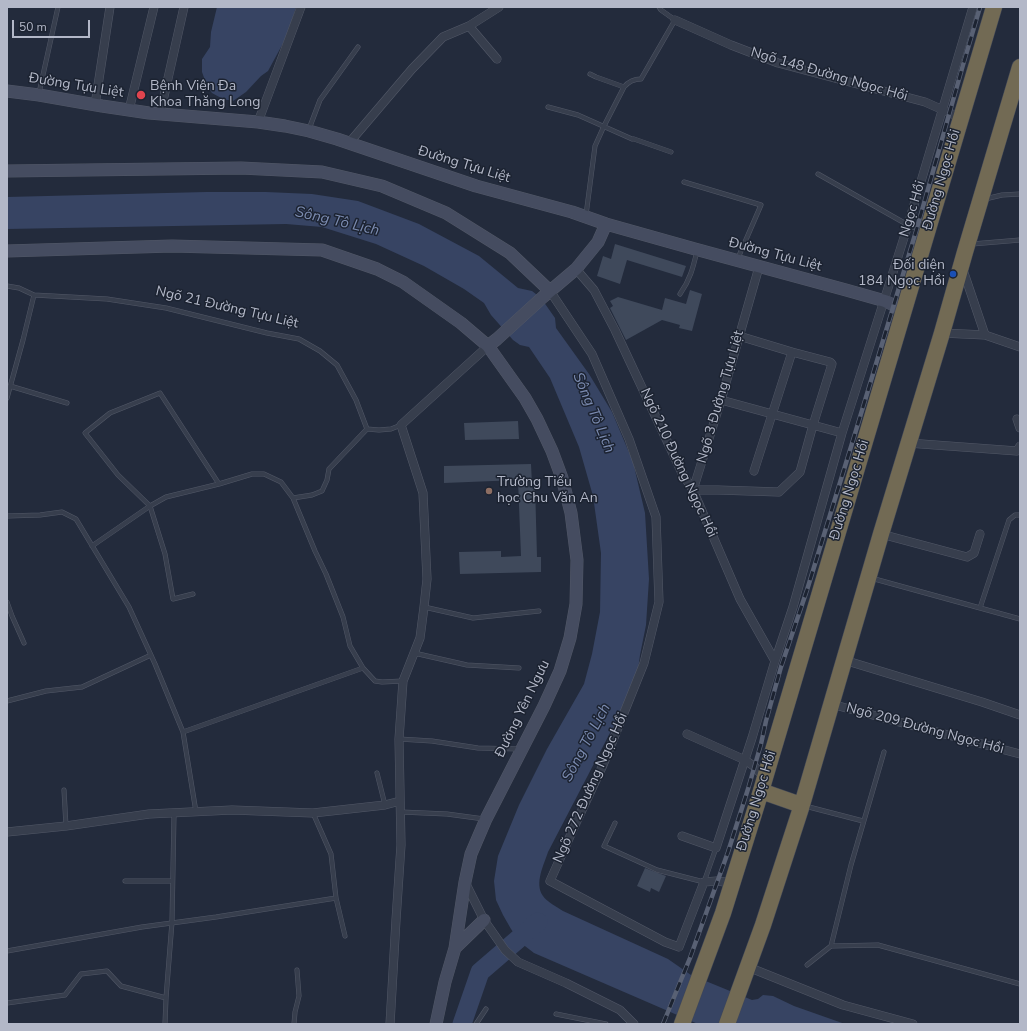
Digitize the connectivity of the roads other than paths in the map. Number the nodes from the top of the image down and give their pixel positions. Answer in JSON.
{"nodes":[{"id":1,"x":58,"y":7,"type":"edge"},
{"id":2,"x":110,"y":7,"type":"edge"},
{"id":3,"x":154,"y":7,"type":"edge"},
{"id":4,"x":184,"y":7,"type":"edge"},
{"id":5,"x":301,"y":7,"type":"edge"},
{"id":6,"x":498,"y":7,"type":"edge"},
{"id":7,"x":659,"y":7,"type":"edge"},
{"id":8,"x":973,"y":7,"type":"edge"},
{"id":9,"x":994,"y":7,"type":"edge"},
{"id":10,"x":675,"y":20,"type":"junction"},
{"id":11,"x":469,"y":26,"type":"junction"},
{"id":12,"x":358,"y":47,"type":"dead end"},
{"id":13,"x":497,"y":59,"type":"dead end"},
{"id":14,"x":1020,"y":67,"type":"edge"},
{"id":15,"x":590,"y":74,"type":"dead end"},
{"id":16,"x":624,"y":86,"type":"junction"},
{"id":17,"x":7,"y":91,"type":"edge"},
{"id":18,"x":39,"y":95,"type":"junction"},
{"id":19,"x":95,"y":105,"type":"junction"},
{"id":20,"x":548,"y":107,"type":"dead end"},
{"id":21,"x":943,"y":109,"type":"junction"},
{"id":22,"x":129,"y":110,"type":"junction"},
{"id":23,"x":160,"y":114,"type":"junction"},
{"id":24,"x":961,"y":118,"type":"junction"},
{"id":25,"x":258,"y":122,"type":"junction"},
{"id":26,"x":604,"y":126,"type":"junction"},
{"id":27,"x":309,"y":131,"type":"junction"},
{"id":28,"x":349,"y":143,"type":"junction"},
{"id":29,"x":671,"y":152,"type":"dead end"},
{"id":30,"x":7,"y":171,"type":"edge"},
{"id":31,"x":818,"y":174,"type":"dead end"},
{"id":32,"x":684,"y":182,"type":"dead end"},
{"id":33,"x":1020,"y":194,"type":"edge"},
{"id":34,"x":980,"y":199,"type":"junction"},
{"id":35,"x":586,"y":217,"type":"junction"},
{"id":36,"x":606,"y":224,"type":"junction"},
{"id":37,"x":908,"y":225,"type":"junction"},
{"id":38,"x":927,"y":232,"type":"junction"},
{"id":39,"x":1020,"y":240,"type":"edge"},
{"id":40,"x":966,"y":248,"type":"junction"},
{"id":41,"x":697,"y":250,"type":"junction"},
{"id":42,"x":7,"y":252,"type":"edge"},
{"id":43,"x":737,"y":261,"type":"junction"},
{"id":44,"x":759,"y":267,"type":"junction"},
{"id":45,"x":576,"y":269,"type":"junction"},
{"id":46,"x":7,"y":286,"type":"edge"},
{"id":47,"x":547,"y":294,"type":"junction"},
{"id":48,"x":680,"y":294,"type":"dead end"},
{"id":49,"x":34,"y":295,"type":"junction"},
{"id":50,"x":885,"y":301,"type":"junction"},
{"id":51,"x":904,"y":310,"type":"junction"},
{"id":52,"x":942,"y":333,"type":"junction"},
{"id":53,"x":985,"y":335,"type":"junction"},
{"id":54,"x":739,"y":336,"type":"junction"},
{"id":55,"x":492,"y":342,"type":"junction"},
{"id":56,"x":1020,"y":347,"type":"edge"},
{"id":57,"x":792,"y":352,"type":"junction"},
{"id":58,"x":10,"y":386,"type":"junction"},
{"id":59,"x":7,"y":398,"type":"edge"},
{"id":60,"x":721,"y":400,"type":"junction"},
{"id":61,"x":67,"y":403,"type":"dead end"},
{"id":62,"x":772,"y":414,"type":"junction"},
{"id":63,"x":1017,"y":419,"type":"dead end"},
{"id":64,"x":401,"y":424,"type":"junction"},
{"id":65,"x":813,"y":425,"type":"junction"},
{"id":66,"x":367,"y":428,"type":"junction"},
{"id":67,"x":1020,"y":428,"type":"edge"},
{"id":68,"x":842,"y":433,"type":"junction"},
{"id":69,"x":908,"y":443,"type":"junction"},
{"id":70,"x":1020,"y":446,"type":"edge"},
{"id":71,"x":754,"y":471,"type":"dead end"},
{"id":72,"x":219,"y":484,"type":"junction"},
{"id":73,"x":693,"y":490,"type":"junction"},
{"id":74,"x":293,"y":498,"type":"junction"},
{"id":75,"x":150,"y":506,"type":"junction"},
{"id":76,"x":1020,"y":515,"type":"edge"},
{"id":77,"x":7,"y":516,"type":"edge"},
{"id":78,"x":881,"y":534,"type":"junction"},
{"id":79,"x":980,"y":534,"type":"dead end"},
{"id":80,"x":92,"y":546,"type":"junction"},
{"id":81,"x":868,"y":577,"type":"junction"},
{"id":82,"x":193,"y":594,"type":"dead end"},
{"id":83,"x":7,"y":602,"type":"edge"},
{"id":84,"x":424,"y":607,"type":"junction"},
{"id":85,"x":980,"y":608,"type":"junction"},
{"id":86,"x":538,"y":611,"type":"dead end"},
{"id":87,"x":1020,"y":619,"type":"edge"},
{"id":88,"x":24,"y":644,"type":"dead end"},
{"id":89,"x":414,"y":652,"type":"junction"},
{"id":90,"x":151,"y":656,"type":"junction"},
{"id":91,"x":844,"y":660,"type":"junction"},
{"id":92,"x":775,"y":662,"type":"junction"},
{"id":93,"x":363,"y":668,"type":"junction"},
{"id":94,"x":519,"y":668,"type":"dead end"},
{"id":95,"x":403,"y":681,"type":"junction"},
{"id":96,"x":7,"y":701,"type":"edge"},
{"id":97,"x":831,"y":704,"type":"junction"},
{"id":98,"x":1020,"y":716,"type":"edge"},
{"id":99,"x":183,"y":732,"type":"junction"},
{"id":100,"x":687,"y":734,"type":"dead end"},
{"id":101,"x":399,"y":739,"type":"junction"},
{"id":102,"x":521,"y":749,"type":"junction"},
{"id":103,"x":884,"y":752,"type":"dead end"},
{"id":104,"x":1020,"y":754,"type":"edge"},
{"id":105,"x":745,"y":760,"type":"junction"},
{"id":106,"x":377,"y":773,"type":"dead end"},
{"id":107,"x":763,"y":785,"type":"junction"},
{"id":108,"x":64,"y":790,"type":"dead end"},
{"id":109,"x":400,"y":801,"type":"junction"},
{"id":110,"x":385,"y":805,"type":"junction"},
{"id":111,"x":801,"y":805,"type":"junction"},
{"id":112,"x":196,"y":812,"type":"junction"},
{"id":113,"x":313,"y":812,"type":"junction"},
{"id":114,"x":401,"y":812,"type":"junction"},
{"id":115,"x":174,"y":814,"type":"junction"},
{"id":116,"x":486,"y":819,"type":"junction"},
{"id":117,"x":863,"y":821,"type":"junction"},
{"id":118,"x":615,"y":823,"type":"dead end"},
{"id":119,"x":66,"y":826,"type":"junction"},
{"id":120,"x":7,"y":832,"type":"edge"},
{"id":121,"x":682,"y":836,"type":"dead end"},
{"id":122,"x":716,"y":848,"type":"junction"},
{"id":123,"x":126,"y":881,"type":"dead end"},
{"id":124,"x":172,"y":881,"type":"junction"},
{"id":125,"x":465,"y":882,"type":"junction"},
{"id":126,"x":704,"y":882,"type":"junction"},
{"id":127,"x":732,"y":883,"type":"junction"},
{"id":128,"x":336,"y":898,"type":"junction"},
{"id":129,"x":484,"y":920,"type":"junction"},
{"id":130,"x":172,"y":922,"type":"junction"},
{"id":131,"x":345,"y":936,"type":"dead end"},
{"id":132,"x":831,"y":946,"type":"junction"},
{"id":133,"x":455,"y":948,"type":"junction"},
{"id":134,"x":7,"y":951,"type":"edge"},
{"id":135,"x":807,"y":965,"type":"dead end"},
{"id":136,"x":748,"y":967,"type":"junction"},
{"id":137,"x":297,"y":970,"type":"dead end"},
{"id":138,"x":1020,"y":984,"type":"edge"},
{"id":139,"x":166,"y":998,"type":"junction"},
{"id":140,"x":7,"y":1003,"type":"edge"},
{"id":141,"x":486,"y":1009,"type":"dead end"},
{"id":142,"x":556,"y":1014,"type":"dead end"},
{"id":143,"x":165,"y":1024,"type":"edge"},
{"id":144,"x":294,"y":1024,"type":"edge"},
{"id":145,"x":390,"y":1024,"type":"edge"},
{"id":146,"x":436,"y":1024,"type":"edge"},
{"id":147,"x":476,"y":1024,"type":"edge"},
{"id":148,"x":606,"y":1024,"type":"edge"},
{"id":149,"x":634,"y":1024,"type":"edge"},
{"id":150,"x":682,"y":1024,"type":"edge"},
{"id":151,"x":727,"y":1024,"type":"edge"},
{"id":152,"x":913,"y":1024,"type":"edge"}],
"edges":[{"from":1,"to":18,"type":"lane"},
{"from":2,"to":19,"type":"street"},
{"from":3,"to":22,"type":"street"},
{"from":4,"to":23,"type":"street"},
{"from":5,"to":25,"type":"street"},
{"from":6,"to":11,"type":"street"},
{"from":7,"to":10,"type":"lane"},
{"from":8,"to":21,"type":"street","name":"Ngọc Hồi"},
{"from":9,"to":24,"type":"highway","name":"Đường Ngọc Hồi"},
{"from":10,"to":16,"type":"lane"},
{"from":10,"to":21,"type":"street","name":"Ngõ 148 Đường Ngọc Hồi"},
{"from":11,"to":13,"type":"street"},
{"from":11,"to":28,"type":"street"},
{"from":12,"to":27,"type":"lane"},
{"from":14,"to":34,"type":"highway"},
{"from":15,"to":16,"type":"lane"},
{"from":16,"to":26,"type":"lane"},
{"from":17,"to":18,"type":"street","name":"Đường Tựu Liệt"},
{"from":18,"to":19,"type":"street","name":"Đường Tựu Liệt"},
{"from":19,"to":22,"type":"street","name":"Đường Tựu Liệt"},
{"from":20,"to":26,"type":"lane"},
{"from":21,"to":24,"type":"street","name":"Ngõ 148 Đường Ngọc Hồi"},
{"from":21,"to":37,"type":"street","name":"Ngọc Hồi"},
{"from":22,"to":23,"type":"street","name":"Đường Tựu Liệt"},
{"from":23,"to":25,"type":"street","name":"Đường Tựu Liệt"},
{"from":24,"to":38,"type":"highway","name":"Đường Ngọc Hồi"},
{"from":25,"to":27,"type":"street","name":"Đường Tựu Liệt"},
{"from":26,"to":29,"type":"lane"},
{"from":26,"to":35,"type":"lane"},
{"from":27,"to":28,"type":"street","name":"Đường Tựu Liệt"},
{"from":28,"to":35,"type":"street","name":"Đường Tựu Liệt"},
{"from":30,"to":47,"type":"street"},
{"from":31,"to":37,"type":"lane"},
{"from":32,"to":43,"type":"lane"},
{"from":33,"to":34,"type":"lane"},
{"from":34,"to":40,"type":"highway"},
{"from":35,"to":36,"type":"street","name":"Đường Tựu Liệt"},
{"from":36,"to":41,"type":"street","name":"Đường Tựu Liệt"},
{"from":36,"to":45,"type":"street"},
{"from":37,"to":38,"type":"lane"},
{"from":37,"to":50,"type":"street","name":"Ngọc Hồi"},
{"from":38,"to":51,"type":"highway","name":"Đường Ngọc Hồi"},
{"from":39,"to":40,"type":"lane"},
{"from":40,"to":52,"type":"highway"},
{"from":40,"to":53,"type":"street"},
{"from":41,"to":43,"type":"street","name":"Đường Tựu Liệt"},
{"from":41,"to":48,"type":"lane"},
{"from":42,"to":55,"type":"street","name":"Đường Yên Ngưu"},
{"from":43,"to":44,"type":"street","name":"Đường Tựu Liệt"},
{"from":44,"to":50,"type":"street","name":"Đường Tựu Liệt"},
{"from":44,"to":54,"type":"street","name":"Ngõ 3 Đường Tựu Liệt"},
{"from":45,"to":47,"type":"street"},
{"from":45,"to":73,"type":"street","name":"Ngõ 210 Đường Ngọc Hồi"},
{"from":46,"to":49,"type":"lane","name":"Ngõ 21 Đường Tựu Liệt"},
{"from":47,"to":55,"type":"street"},
{"from":47,"to":126,"type":"street","name":"Ngõ 272 Đường Ngọc Hồi"},
{"from":49,"to":58,"type":"lane"},
{"from":49,"to":66,"type":"lane","name":"Ngõ 21 Đường Tựu Liệt"},
{"from":50,"to":51,"type":"street","name":"Đường Tựu Liệt"},
{"from":50,"to":68,"type":"street","name":"Ngọc Hồi"},
{"from":51,"to":107,"type":"highway","name":"Đường Ngọc Hồi"},
{"from":52,"to":53,"type":"street"},
{"from":52,"to":69,"type":"highway"},
{"from":53,"to":56,"type":"street"},
{"from":54,"to":57,"type":"street"},
{"from":54,"to":60,"type":"street","name":"Ngõ 3 Đường Tựu Liệt"},
{"from":55,"to":64,"type":"street"},
{"from":55,"to":102,"type":"street","name":"Đường Yên Ngưu"},
{"from":57,"to":62,"type":"street"},
{"from":57,"to":65,"type":"street"},
{"from":58,"to":59,"type":"lane"},
{"from":58,"to":61,"type":"lane"},
{"from":60,"to":62,"type":"street"},
{"from":60,"to":73,"type":"street","name":"Ngõ 3 Đường Tựu Liệt"},
{"from":62,"to":65,"type":"street"},
{"from":62,"to":71,"type":"street"},
{"from":63,"to":67,"type":"street"},
{"from":64,"to":66,"type":"lane"},
{"from":64,"to":84,"type":"street"},
{"from":65,"to":68,"type":"street"},
{"from":65,"to":73,"type":"street"},
{"from":66,"to":74,"type":"lane"},
{"from":68,"to":92,"type":"street","name":"Ngọc Hồi"},
{"from":69,"to":70,"type":"street"},
{"from":69,"to":78,"type":"highway"},
{"from":72,"to":74,"type":"lane"},
{"from":72,"to":75,"type":"lane"},
{"from":72,"to":75,"type":"lane"},
{"from":73,"to":92,"type":"street","name":"Ngõ 210 Đường Ngọc Hồi"},
{"from":74,"to":93,"type":"lane"},
{"from":75,"to":80,"type":"lane"},
{"from":75,"to":82,"type":"lane"},
{"from":76,"to":85,"type":"lane"},
{"from":77,"to":80,"type":"lane"},
{"from":78,"to":79,"type":"street"},
{"from":78,"to":81,"type":"highway"},
{"from":80,"to":90,"type":"lane"},
{"from":81,"to":85,"type":"lane"},
{"from":81,"to":91,"type":"highway"},
{"from":83,"to":88,"type":"lane"},
{"from":84,"to":86,"type":"lane"},
{"from":84,"to":89,"type":"street"},
{"from":85,"to":87,"type":"lane"},
{"from":89,"to":94,"type":"lane"},
{"from":89,"to":95,"type":"street"},
{"from":90,"to":96,"type":"lane"},
{"from":90,"to":99,"type":"lane"},
{"from":91,"to":97,"type":"highway"},
{"from":91,"to":98,"type":"street"},
{"from":92,"to":105,"type":"street","name":"Ngọc Hồi"},
{"from":93,"to":95,"type":"lane"},
{"from":93,"to":99,"type":"lane"},
{"from":95,"to":101,"type":"street"},
{"from":97,"to":104,"type":"street","name":"Ngõ 209 Đường Ngọc Hồi"},
{"from":97,"to":111,"type":"highway"},
{"from":99,"to":112,"type":"lane"},
{"from":100,"to":105,"type":"street"},
{"from":101,"to":102,"type":"lane"},
{"from":101,"to":109,"type":"street"},
{"from":102,"to":116,"type":"street","name":"Đường Yên Ngưu"},
{"from":103,"to":117,"type":"lane"},
{"from":105,"to":107,"type":"street"},
{"from":105,"to":122,"type":"street","name":"Ngọc Hồi"},
{"from":106,"to":110,"type":"lane"},
{"from":107,"to":111,"type":"highway"},
{"from":107,"to":127,"type":"highway","name":"Đường Ngọc Hồi"},
{"from":108,"to":119,"type":"lane"},
{"from":109,"to":110,"type":"street"},
{"from":109,"to":114,"type":"street"},
{"from":110,"to":113,"type":"street"},
{"from":111,"to":117,"type":"lane"},
{"from":111,"to":136,"type":"highway"},
{"from":112,"to":113,"type":"street"},
{"from":112,"to":115,"type":"street"},
{"from":113,"to":128,"type":"lane"},
{"from":114,"to":116,"type":"lane"},
{"from":114,"to":145,"type":"street"},
{"from":115,"to":119,"type":"street"},
{"from":115,"to":124,"type":"lane"},
{"from":116,"to":125,"type":"street","name":"Đường Yên Ngưu"},
{"from":117,"to":132,"type":"lane"},
{"from":118,"to":126,"type":"lane"},
{"from":119,"to":120,"type":"street"},
{"from":121,"to":122,"type":"street"},
{"from":122,"to":126,"type":"lane"},
{"from":123,"to":124,"type":"lane"},
{"from":124,"to":130,"type":"lane"},
{"from":125,"to":129,"type":"street"},
{"from":125,"to":133,"type":"street","name":"Đường Yên Ngưu"},
{"from":126,"to":127,"type":"street"},
{"from":127,"to":150,"type":"highway","name":"Đường Ngọc Hồi"},
{"from":128,"to":130,"type":"lane"},
{"from":128,"to":131,"type":"lane"},
{"from":129,"to":133,"type":"street"},
{"from":129,"to":149,"type":"street"},
{"from":130,"to":134,"type":"lane"},
{"from":130,"to":139,"type":"lane"},
{"from":132,"to":135,"type":"lane"},
{"from":132,"to":138,"type":"lane"},
{"from":133,"to":146,"type":"street","name":"Đường Yên Ngưu"},
{"from":136,"to":151,"type":"highway"},
{"from":136,"to":152,"type":"street"},
{"from":137,"to":144,"type":"lane"},
{"from":139,"to":140,"type":"lane"},
{"from":139,"to":143,"type":"lane"},
{"from":141,"to":147,"type":"lane"},
{"from":142,"to":148,"type":"lane"}]}
